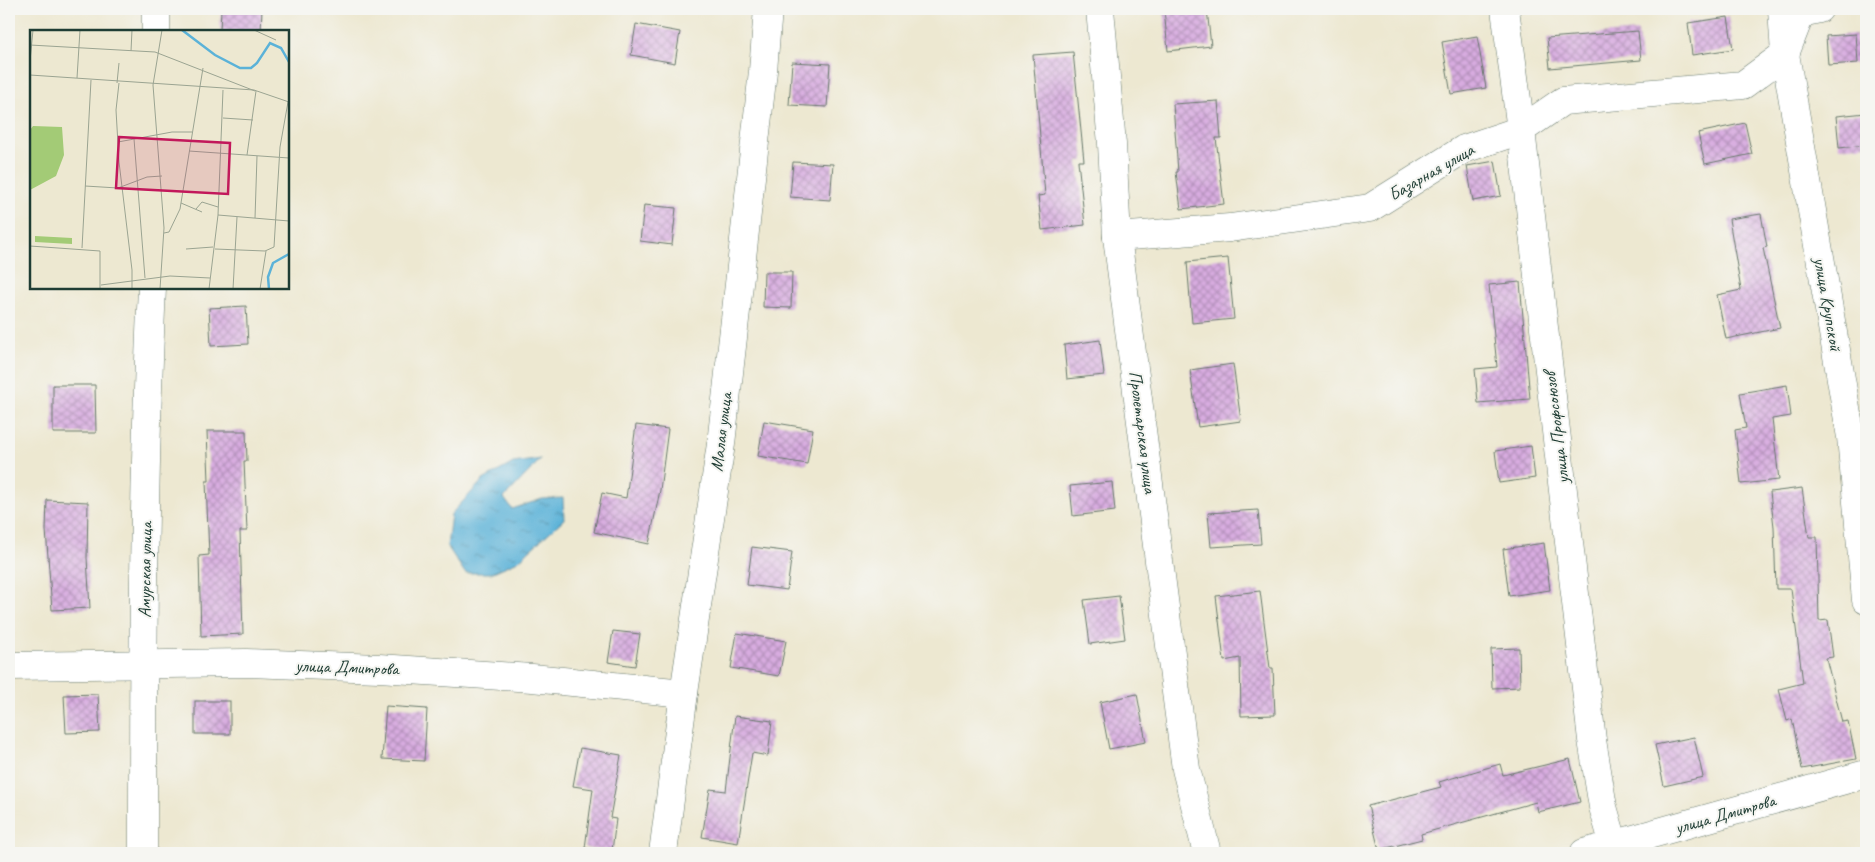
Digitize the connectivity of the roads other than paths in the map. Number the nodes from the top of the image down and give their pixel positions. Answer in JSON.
{"nodes":[{"id":1,"x":156,"y":9,"type":"edge"},
{"id":2,"x":768,"y":9,"type":"edge"},
{"id":3,"x":1100,"y":9,"type":"edge"},
{"id":4,"x":1505,"y":9,"type":"edge"},
{"id":5,"x":1782,"y":9,"type":"edge"},
{"id":6,"x":1819,"y":9,"type":"edge"},
{"id":7,"x":156,"y":30,"type":"edge"},
{"id":8,"x":1785,"y":54,"type":"junction"},
{"id":9,"x":1521,"y":130,"type":"junction"},
{"id":10,"x":1118,"y":237,"type":"junction"},
{"id":11,"x":152,"y":289,"type":"edge"},
{"id":12,"x":1866,"y":600,"type":"edge"},
{"id":13,"x":143,"y":665,"type":"junction"},
{"id":14,"x":9,"y":666,"type":"edge"},
{"id":15,"x":684,"y":693,"type":"junction"},
{"id":16,"x":1866,"y":774,"type":"edge"},
{"id":17,"x":1614,"y":845,"type":"junction"},
{"id":18,"x":143,"y":853,"type":"edge"},
{"id":19,"x":663,"y":853,"type":"edge"},
{"id":20,"x":1207,"y":853,"type":"edge"},
{"id":21,"x":1584,"y":853,"type":"edge"}],
"edges":[{"from":1,"to":7,"type":"street"},
{"from":2,"to":15,"type":"street","name":"Малая улица"},
{"from":3,"to":10,"type":"street","name":"Пролетарская улица"},
{"from":4,"to":9,"type":"street","name":"улица Профсоюзов"},
{"from":5,"to":8,"type":"street","name":"улица Крупской"},
{"from":6,"to":8,"type":"street"},
{"from":8,"to":9,"type":"street","name":"Базарная улица"},
{"from":8,"to":12,"type":"street","name":"улица Крупской"},
{"from":9,"to":10,"type":"street","name":"Базарная улица"},
{"from":9,"to":17,"type":"street","name":"улица Профсоюзов"},
{"from":10,"to":20,"type":"street","name":"Пролетарская улица"},
{"from":11,"to":13,"type":"street","name":"Амурская улица"},
{"from":13,"to":14,"type":"street","name":"улица Дмитрова"},
{"from":13,"to":15,"type":"street","name":"улица Дмитрова"},
{"from":13,"to":18,"type":"street","name":"Амурская улица"},
{"from":15,"to":19,"type":"street","name":"Малая улица"},
{"from":16,"to":17,"type":"street","name":"улица Дмитрова"},
{"from":17,"to":21,"type":"street","name":"улица Дмитрова"}]}
